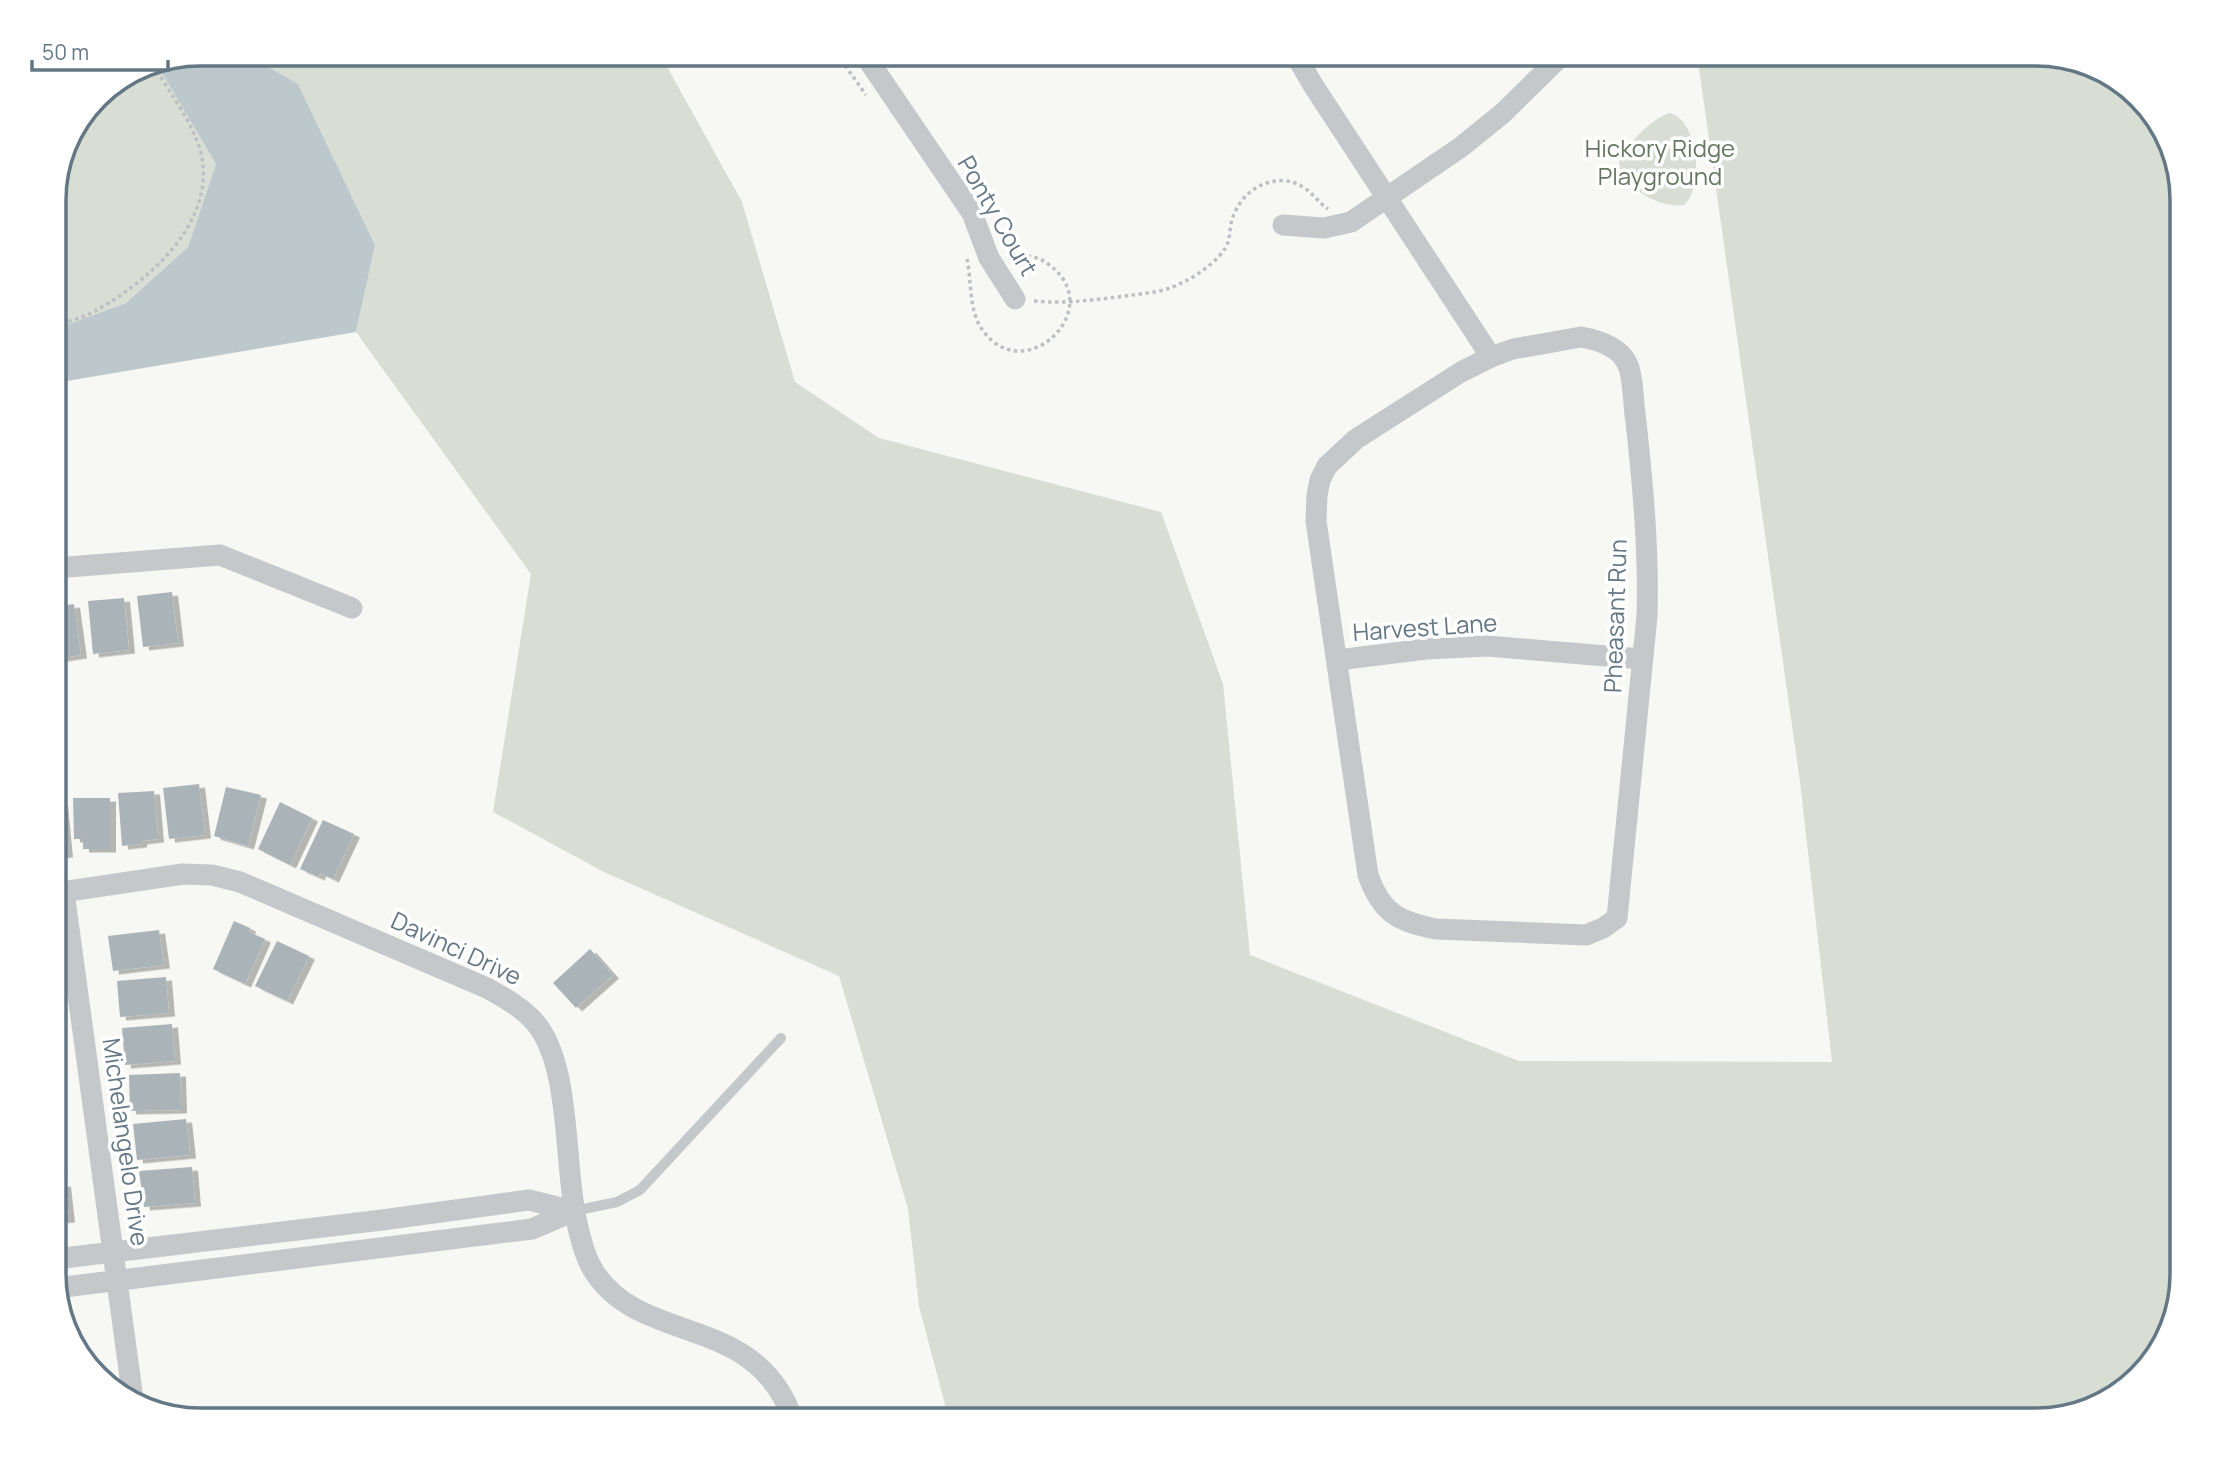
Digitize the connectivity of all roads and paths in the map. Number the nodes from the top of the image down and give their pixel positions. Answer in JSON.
{"nodes":[{"id":1,"x":846,"y":66,"type":"edge"},
{"id":2,"x":871,"y":66,"type":"edge"},
{"id":3,"x":1302,"y":66,"type":"edge"},
{"id":4,"x":1552,"y":66,"type":"edge"},
{"id":5,"x":158,"y":74,"type":"edge"},
{"id":6,"x":869,"y":99,"type":"dead end"},
{"id":7,"x":1388,"y":197,"type":"junction"},
{"id":8,"x":1350,"y":222,"type":"junction"},
{"id":9,"x":1283,"y":225,"type":"dead end"},
{"id":10,"x":964,"y":250,"type":"dead end"},
{"id":11,"x":1015,"y":299,"type":"joint"},
{"id":12,"x":1069,"y":303,"type":"junction"},
{"id":13,"x":67,"y":322,"type":"edge"},
{"id":14,"x":1491,"y":356,"type":"junction"},
{"id":15,"x":67,"y":567,"type":"edge"},
{"id":16,"x":352,"y":608,"type":"dead end"},
{"id":17,"x":1642,"y":659,"type":"junction"},
{"id":18,"x":1338,"y":660,"type":"junction"},
{"id":19,"x":67,"y":891,"type":"edge"},
{"id":20,"x":67,"y":944,"type":"edge"},
{"id":21,"x":781,"y":1038,"type":"dead end"},
{"id":22,"x":574,"y":1211,"type":"junction"},
{"id":23,"x":382,"y":1220,"type":"junction"},
{"id":24,"x":384,"y":1248,"type":"junction"},
{"id":25,"x":114,"y":1251,"type":"junction"},
{"id":26,"x":67,"y":1257,"type":"edge"},
{"id":27,"x":118,"y":1280,"type":"junction"},
{"id":28,"x":68,"y":1287,"type":"edge"},
{"id":29,"x":132,"y":1388,"type":"edge"},
{"id":30,"x":788,"y":1408,"type":"edge"}],
"edges":[{"from":1,"to":6,"type":"path"},
{"from":2,"to":11,"type":"street","name":"Ponty Court"},
{"from":3,"to":7,"type":"street"},
{"from":4,"to":7,"type":"street"},
{"from":5,"to":13,"type":"path"},
{"from":7,"to":8,"type":"street"},
{"from":7,"to":14,"type":"street"},
{"from":8,"to":9,"type":"street"},
{"from":8,"to":12,"type":"path"},
{"from":10,"to":12,"type":"path"},
{"from":11,"to":12,"type":"path"},
{"from":14,"to":17,"type":"street","name":"Pheasant Run"},
{"from":14,"to":18,"type":"street","name":"Pheasant Run"},
{"from":15,"to":16,"type":"street"},
{"from":17,"to":18,"type":"street","name":"Harvest Lane"},
{"from":17,"to":18,"type":"street","name":"Pheasant Run"},
{"from":19,"to":22,"type":"street","name":"Davinci Drive"},
{"from":20,"to":25,"type":"street","name":"Michelangelo Drive"},
{"from":21,"to":22,"type":"lane"},
{"from":22,"to":23,"type":"street"},
{"from":22,"to":24,"type":"street"},
{"from":22,"to":30,"type":"street","name":"Davinci Drive"},
{"from":23,"to":24,"type":"street"},
{"from":23,"to":25,"type":"street"},
{"from":24,"to":27,"type":"street"},
{"from":25,"to":26,"type":"street"},
{"from":25,"to":27,"type":"street","name":"Michelangelo Drive"},
{"from":27,"to":28,"type":"street"},
{"from":27,"to":29,"type":"street","name":"Michelangelo Drive"}]}
